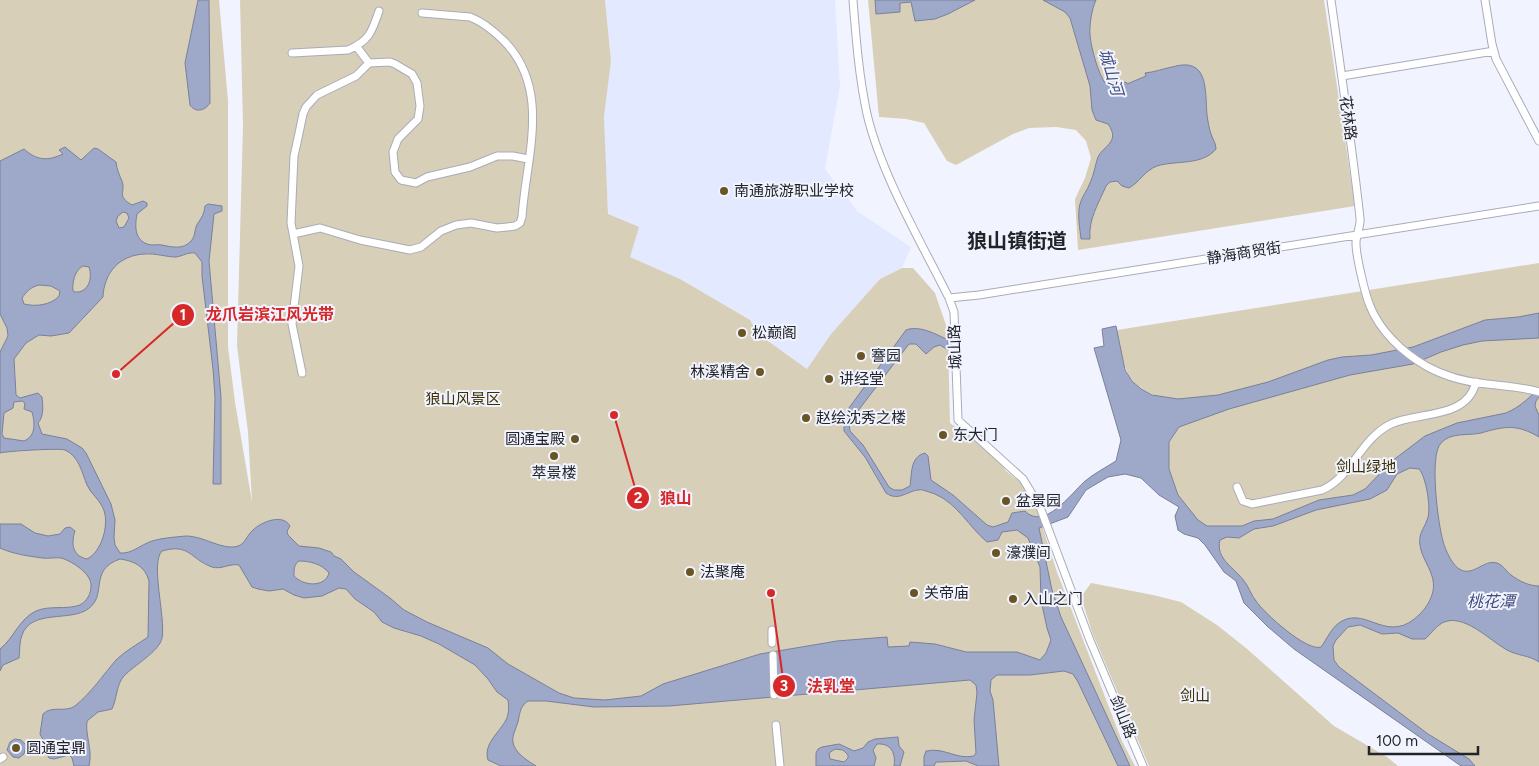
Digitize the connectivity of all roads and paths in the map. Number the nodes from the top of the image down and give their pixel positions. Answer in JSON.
{"nodes":[{"id":1,"x":853,"y":0,"type":"edge"},
{"id":2,"x":1331,"y":0,"type":"edge"},
{"id":3,"x":1485,"y":0,"type":"edge"},
{"id":4,"x":379,"y":11,"type":"dead end"},
{"id":5,"x":422,"y":12,"type":"dead end"},
{"id":6,"x":356,"y":46,"type":"junction"},
{"id":7,"x":1494,"y":51,"type":"junction"},
{"id":8,"x":292,"y":53,"type":"dead end"},
{"id":9,"x":368,"y":63,"type":"junction"},
{"id":10,"x":1342,"y":76,"type":"junction"},
{"id":11,"x":1539,"y":141,"type":"edge"},
{"id":12,"x":528,"y":158,"type":"junction"},
{"id":13,"x":1539,"y":206,"type":"edge"},
{"id":14,"x":293,"y":234,"type":"junction"},
{"id":15,"x":1356,"y":236,"type":"junction"},
{"id":16,"x":949,"y":298,"type":"junction"},
{"id":17,"x":302,"y":372,"type":"dead end"},
{"id":18,"x":1476,"y":382,"type":"junction"},
{"id":19,"x":1536,"y":391,"type":"edge"},
{"id":20,"x":1237,"y":487,"type":"dead end"},
{"id":21,"x":772,"y":630,"type":"dead end"},
{"id":22,"x":772,"y":643,"type":"dead end"},
{"id":23,"x":773,"y":655,"type":"dead end"},
{"id":24,"x":1103,"y":668,"type":"joint"},
{"id":25,"x":774,"y":695,"type":"dead end"},
{"id":26,"x":776,"y":725,"type":"dead end"},
{"id":27,"x":780,"y":766,"type":"edge"},
{"id":28,"x":1144,"y":766,"type":"edge"}],
"edges":[{"from":1,"to":16,"type":"street","name":"城山路"},
{"from":2,"to":10,"type":"street","name":"花林路"},
{"from":3,"to":7,"type":"street"},
{"from":4,"to":6,"type":"street"},
{"from":5,"to":12,"type":"street"},
{"from":6,"to":8,"type":"street"},
{"from":6,"to":9,"type":"street"},
{"from":7,"to":10,"type":"street"},
{"from":7,"to":11,"type":"street"},
{"from":9,"to":12,"type":"street"},
{"from":9,"to":14,"type":"street"},
{"from":10,"to":15,"type":"street","name":"花林路"},
{"from":12,"to":14,"type":"street"},
{"from":13,"to":15,"type":"street","name":"静海商贸街"},
{"from":14,"to":17,"type":"street"},
{"from":15,"to":16,"type":"street","name":"静海商贸街"},
{"from":15,"to":18,"type":"street","name":"花林路"},
{"from":16,"to":24,"type":"street","name":"城山路"},
{"from":18,"to":19,"type":"street","name":"花林路"},
{"from":18,"to":20,"type":"street"},
{"from":21,"to":22,"type":"street"},
{"from":23,"to":25,"type":"street"},
{"from":24,"to":28,"type":"street","name":"剑山路"},
{"from":26,"to":27,"type":"street"}]}
